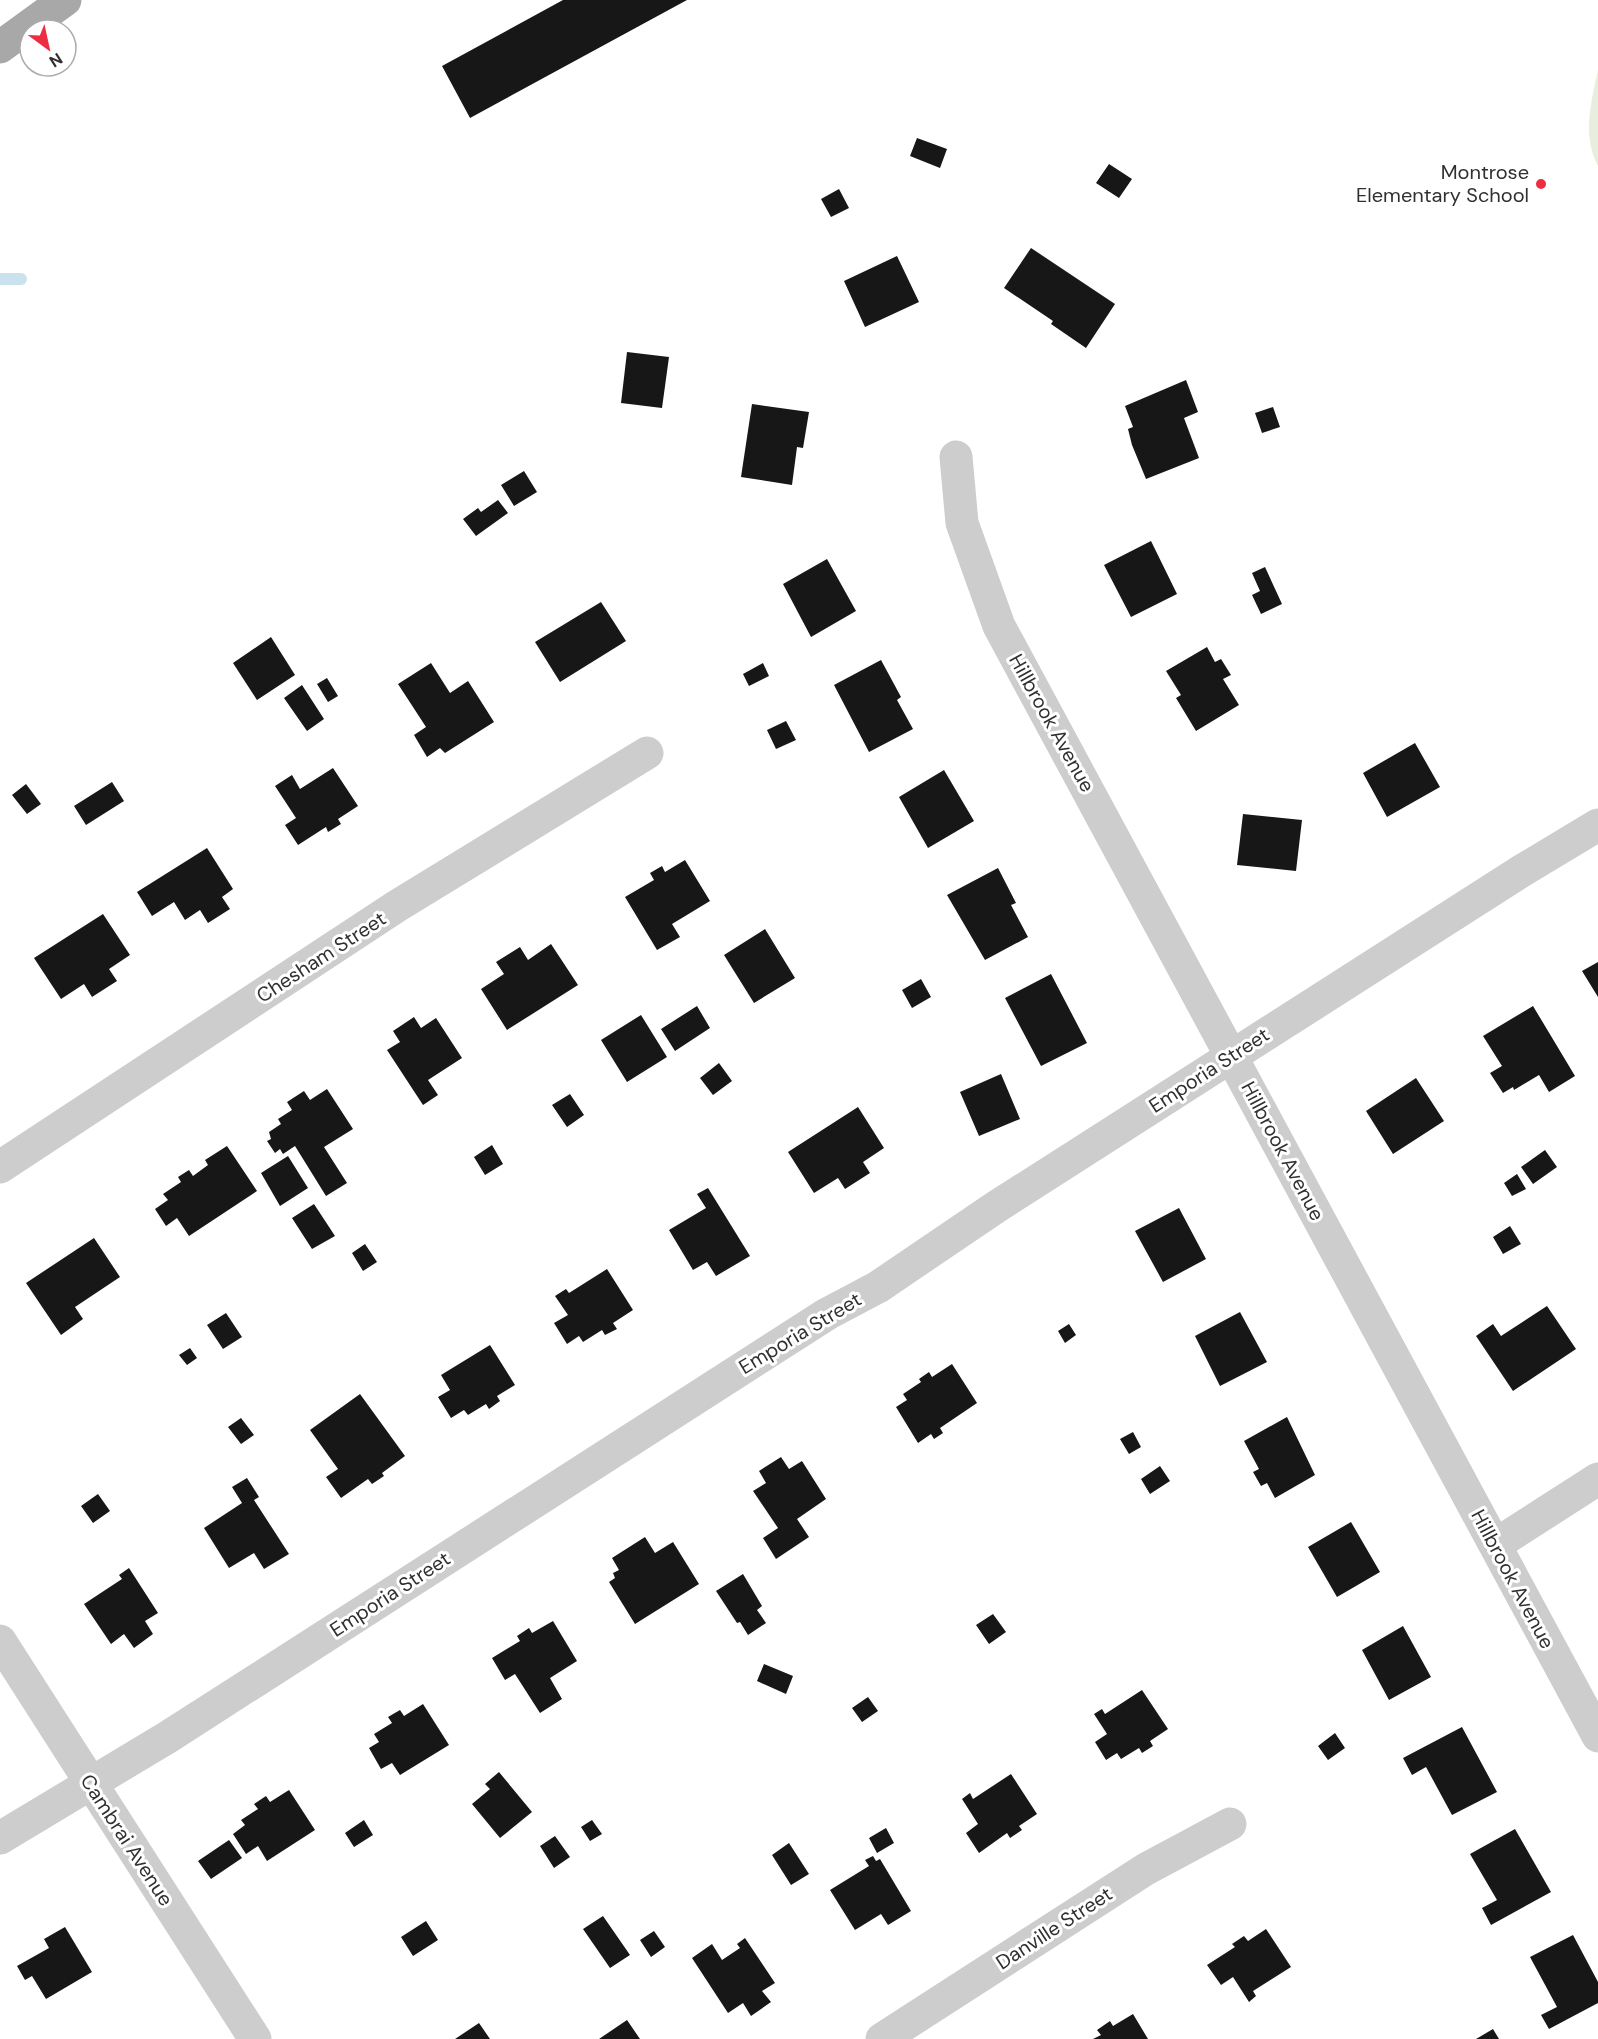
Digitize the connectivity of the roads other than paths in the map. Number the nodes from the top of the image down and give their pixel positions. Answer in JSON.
{"nodes":[{"id":1,"x":65,"y":0,"type":"edge"},
{"id":2,"x":0,"y":47,"type":"edge"},
{"id":3,"x":956,"y":457,"type":"dead end"},
{"id":4,"x":646,"y":753,"type":"dead end"},
{"id":5,"x":1598,"y":825,"type":"edge"},
{"id":6,"x":1232,"y":1056,"type":"junction"},
{"id":7,"x":0,"y":1167,"type":"edge"},
{"id":8,"x":1598,"y":1479,"type":"edge"},
{"id":9,"x":1495,"y":1545,"type":"junction"},
{"id":10,"x":0,"y":1641,"type":"edge"},
{"id":11,"x":1598,"y":1736,"type":"edge"},
{"id":12,"x":90,"y":1783,"type":"junction"},
{"id":13,"x":1230,"y":1824,"type":"dead end"},
{"id":14,"x":0,"y":1838,"type":"edge"},
{"id":15,"x":255,"y":2039,"type":"edge"},
{"id":16,"x":882,"y":2039,"type":"edge"}],
"edges":[{"from":1,"to":2,"type":"main road"},
{"from":3,"to":6,"type":"street","name":"Hillbrook Avenue"},
{"from":4,"to":7,"type":"street","name":"Chesham Street"},
{"from":5,"to":6,"type":"street","name":"Emporia Street"},
{"from":6,"to":9,"type":"street","name":"Hillbrook Avenue"},
{"from":6,"to":12,"type":"street","name":"Emporia Street"},
{"from":8,"to":9,"type":"street"},
{"from":9,"to":11,"type":"street","name":"Hillbrook Avenue"},
{"from":10,"to":12,"type":"street","name":"Cambrai Avenue"},
{"from":12,"to":14,"type":"street","name":"Emporia Street"},
{"from":12,"to":15,"type":"street","name":"Cambrai Avenue"},
{"from":13,"to":16,"type":"street","name":"Danville Street"}]}
